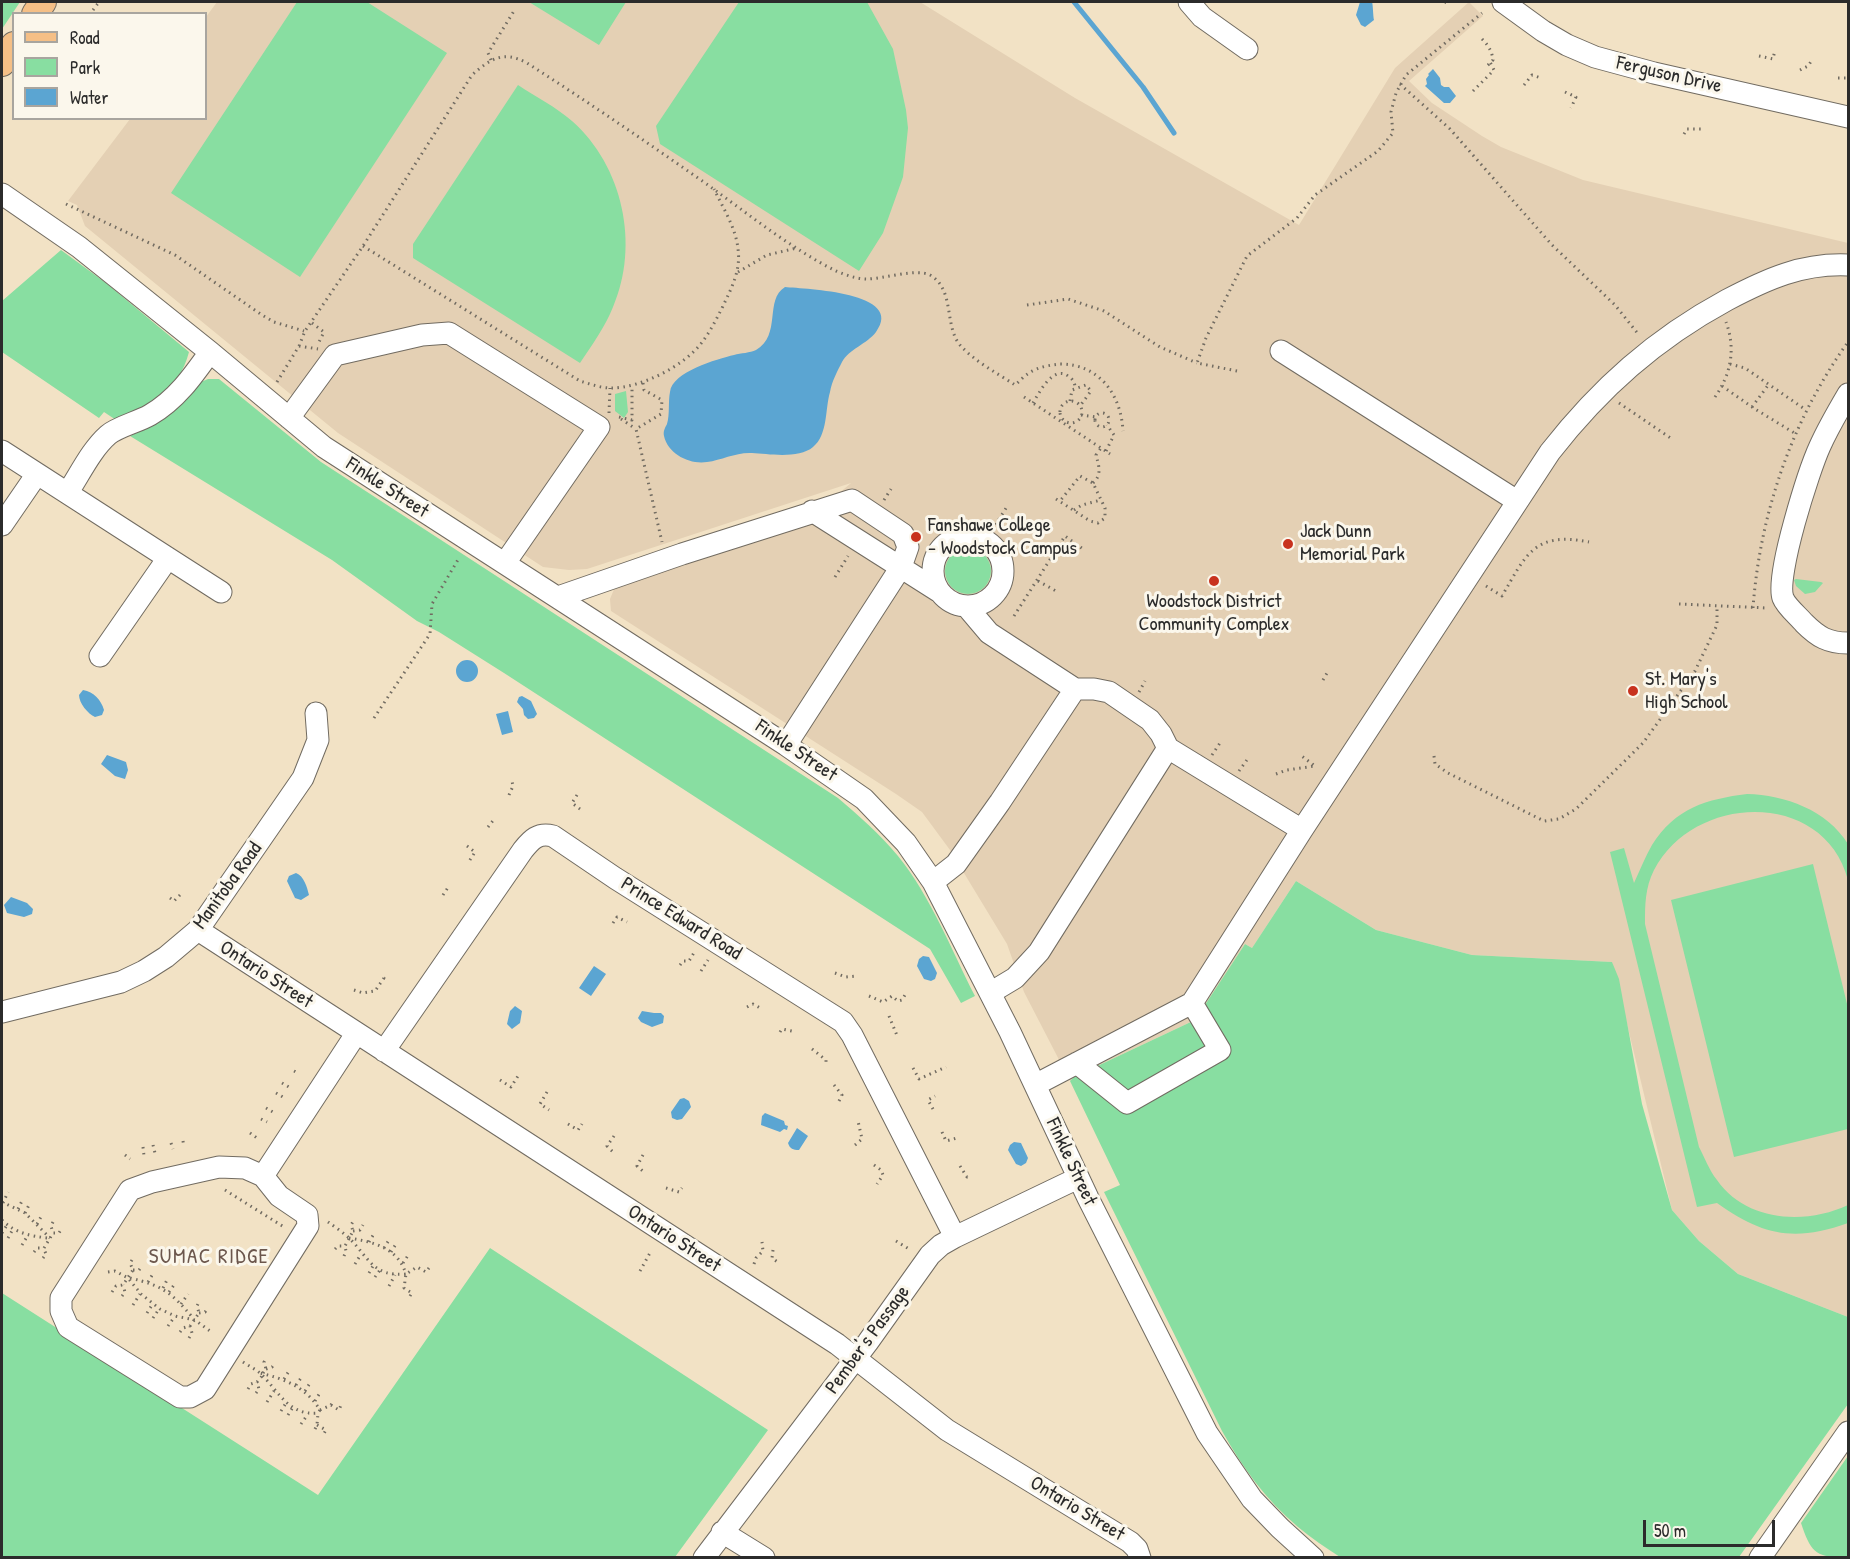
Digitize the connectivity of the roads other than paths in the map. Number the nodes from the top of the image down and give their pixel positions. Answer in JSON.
{"nodes":[{"id":1,"x":1189,"y":2,"type":"edge"},
{"id":2,"x":1503,"y":2,"type":"edge"},
{"id":3,"x":12,"y":48,"type":"edge"},
{"id":4,"x":1248,"y":49,"type":"dead end"},
{"id":5,"x":2,"y":63,"type":"edge"},
{"id":6,"x":1848,"y":117,"type":"edge"},
{"id":7,"x":2,"y":194,"type":"edge"},
{"id":8,"x":1848,"y":265,"type":"edge"},
{"id":9,"x":1281,"y":351,"type":"dead end"},
{"id":10,"x":210,"y":352,"type":"junction"},
{"id":11,"x":1848,"y":394,"type":"edge"},
{"id":12,"x":289,"y":418,"type":"junction"},
{"id":13,"x":2,"y":451,"type":"edge"},
{"id":14,"x":37,"y":474,"type":"junction"},
{"id":15,"x":68,"y":492,"type":"junction"},
{"id":16,"x":1517,"y":501,"type":"junction"},
{"id":17,"x":812,"y":511,"type":"junction"},
{"id":18,"x":2,"y":525,"type":"edge"},
{"id":19,"x":168,"y":558,"type":"junction"},
{"id":20,"x":505,"y":562,"type":"junction"},
{"id":21,"x":901,"y":567,"type":"junction"},
{"id":22,"x":938,"y":591,"type":"junction"},
{"id":23,"x":221,"y":592,"type":"dead end"},
{"id":24,"x":558,"y":597,"type":"junction"},
{"id":25,"x":967,"y":607,"type":"junction"},
{"id":26,"x":1848,"y":643,"type":"edge"},
{"id":27,"x":100,"y":656,"type":"dead end"},
{"id":28,"x":1075,"y":689,"type":"junction"},
{"id":29,"x":316,"y":713,"type":"dead end"},
{"id":30,"x":786,"y":745,"type":"junction"},
{"id":31,"x":1168,"y":748,"type":"junction"},
{"id":32,"x":1302,"y":831,"type":"junction"},
{"id":33,"x":933,"y":882,"type":"junction"},
{"id":34,"x":198,"y":930,"type":"junction"},
{"id":35,"x":990,"y":993,"type":"junction"},
{"id":36,"x":1192,"y":1003,"type":"junction"},
{"id":37,"x":2,"y":1012,"type":"edge"},
{"id":38,"x":356,"y":1034,"type":"junction"},
{"id":39,"x":384,"y":1051,"type":"junction"},
{"id":40,"x":1077,"y":1063,"type":"junction"},
{"id":41,"x":1035,"y":1085,"type":"junction"},
{"id":42,"x":263,"y":1176,"type":"junction"},
{"id":43,"x":1078,"y":1178,"type":"junction"},
{"id":44,"x":955,"y":1237,"type":"junction"},
{"id":45,"x":856,"y":1358,"type":"junction"},
{"id":46,"x":1848,"y":1432,"type":"edge"},
{"id":47,"x":722,"y":1532,"type":"junction"},
{"id":48,"x":704,"y":1557,"type":"edge"},
{"id":49,"x":764,"y":1557,"type":"edge"},
{"id":50,"x":1140,"y":1557,"type":"edge"},
{"id":51,"x":1313,"y":1557,"type":"edge"},
{"id":52,"x":1760,"y":1557,"type":"edge"}],
"edges":[{"from":1,"to":4,"type":"street"},
{"from":2,"to":6,"type":"street","name":"Ferguson Drive"},
{"from":3,"to":5,"type":"main road"},
{"from":7,"to":10,"type":"street","name":"Finkle Street"},
{"from":8,"to":16,"type":"street"},
{"from":9,"to":16,"type":"street"},
{"from":10,"to":12,"type":"street","name":"Finkle Street"},
{"from":10,"to":15,"type":"street"},
{"from":11,"to":26,"type":"street"},
{"from":12,"to":20,"type":"street","name":"Finkle Street"},
{"from":12,"to":20,"type":"street"},
{"from":13,"to":14,"type":"street"},
{"from":14,"to":15,"type":"street"},
{"from":14,"to":18,"type":"street"},
{"from":15,"to":19,"type":"street"},
{"from":16,"to":32,"type":"street"},
{"from":17,"to":21,"type":"street"},
{"from":17,"to":21,"type":"street"},
{"from":17,"to":24,"type":"street"},
{"from":19,"to":23,"type":"street"},
{"from":19,"to":27,"type":"street"},
{"from":20,"to":24,"type":"street","name":"Finkle Street"},
{"from":21,"to":22,"type":"street"},
{"from":21,"to":30,"type":"street"},
{"from":22,"to":25,"type":"street"},
{"from":22,"to":25,"type":"street"},
{"from":24,"to":30,"type":"street","name":"Finkle Street"},
{"from":25,"to":28,"type":"street"},
{"from":28,"to":31,"type":"street"},
{"from":28,"to":33,"type":"street"},
{"from":29,"to":34,"type":"street","name":"Manitoba Road"},
{"from":30,"to":33,"type":"street","name":"Finkle Street"},
{"from":31,"to":32,"type":"street"},
{"from":31,"to":35,"type":"street"},
{"from":32,"to":36,"type":"street"},
{"from":33,"to":35,"type":"street","name":"Finkle Street"},
{"from":34,"to":37,"type":"street","name":"Manitoba Road"},
{"from":34,"to":38,"type":"street","name":"Ontario Street"},
{"from":35,"to":41,"type":"street","name":"Finkle Street"},
{"from":36,"to":40,"type":"street"},
{"from":36,"to":40,"type":"street"},
{"from":38,"to":39,"type":"street","name":"Ontario Street"},
{"from":38,"to":42,"type":"street"},
{"from":39,"to":44,"type":"street","name":"Prince Edward Road"},
{"from":39,"to":45,"type":"street","name":"Ontario Street"},
{"from":40,"to":41,"type":"street"},
{"from":41,"to":43,"type":"street","name":"Finkle Street"},
{"from":42,"to":42,"type":"street"},
{"from":43,"to":44,"type":"street","name":"Pember's Passage"},
{"from":43,"to":51,"type":"street","name":"Finkle Street"},
{"from":44,"to":45,"type":"street","name":"Pember's Passage"},
{"from":45,"to":47,"type":"street","name":"Pember's Passage"},
{"from":45,"to":50,"type":"street","name":"Ontario Street"},
{"from":46,"to":52,"type":"street"},
{"from":47,"to":48,"type":"street","name":"Pember's Passage"},
{"from":47,"to":49,"type":"street"}]}
